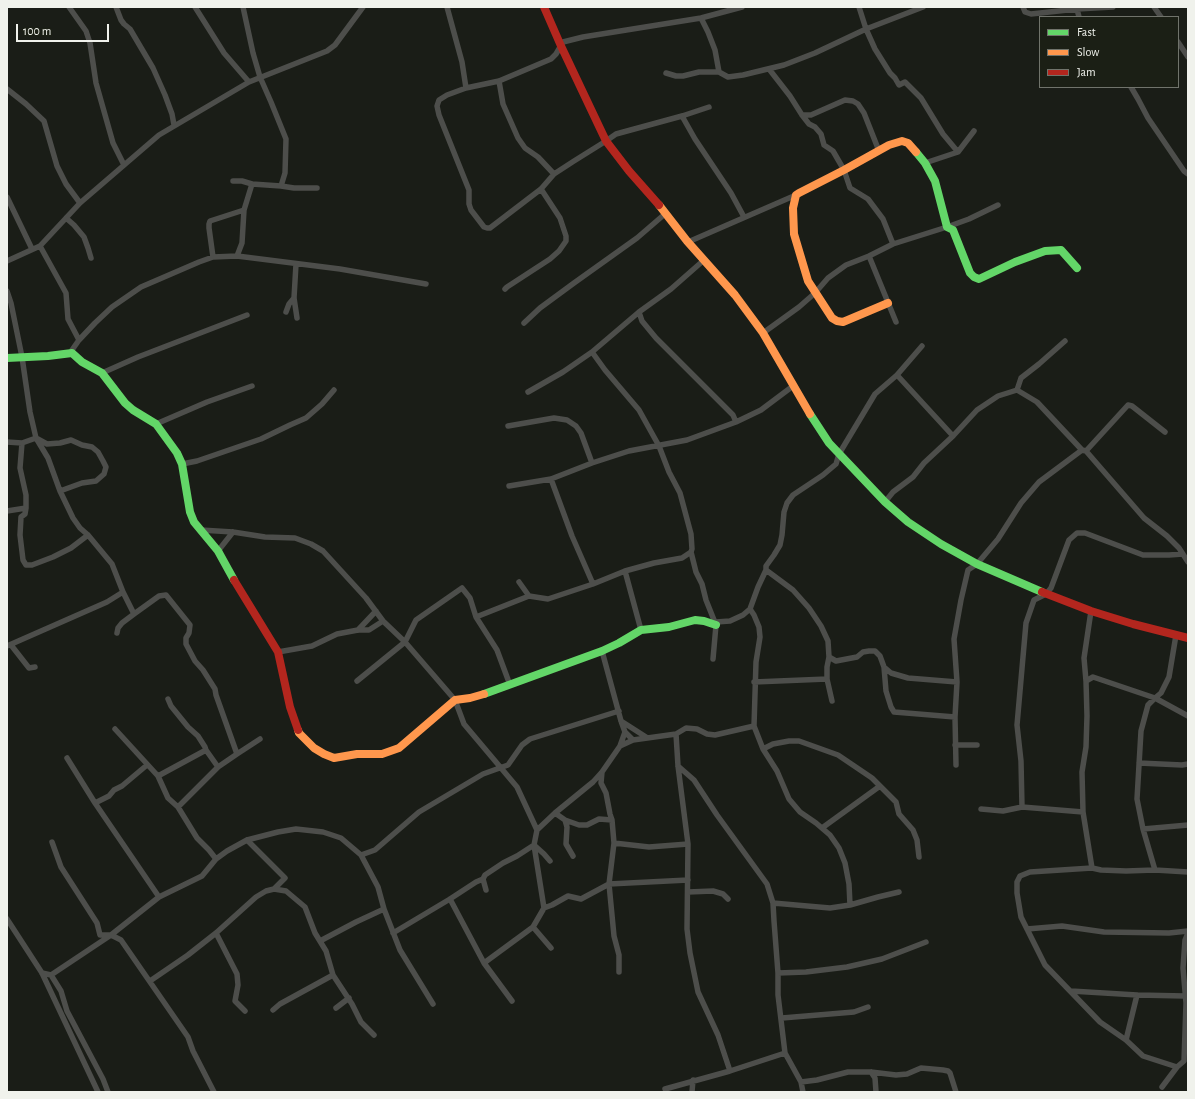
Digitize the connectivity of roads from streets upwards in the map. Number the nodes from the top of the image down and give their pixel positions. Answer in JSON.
{"nodes":[{"id":1,"x":69,"y":7,"type":"edge"},
{"id":2,"x":116,"y":7,"type":"edge"},
{"id":3,"x":195,"y":7,"type":"edge"},
{"id":4,"x":243,"y":7,"type":"edge"},
{"id":5,"x":363,"y":7,"type":"edge"},
{"id":6,"x":448,"y":7,"type":"edge"},
{"id":7,"x":544,"y":7,"type":"edge"},
{"id":8,"x":742,"y":7,"type":"edge"},
{"id":9,"x":859,"y":7,"type":"edge"},
{"id":10,"x":923,"y":7,"type":"edge"},
{"id":11,"x":1023,"y":7,"type":"edge"},
{"id":12,"x":1113,"y":7,"type":"edge"},
{"id":13,"x":1154,"y":7,"type":"edge"},
{"id":14,"x":1076,"y":9,"type":"junction"},
{"id":15,"x":1078,"y":16,"type":"edge"},
{"id":16,"x":1160,"y":16,"type":"edge"},
{"id":17,"x":701,"y":18,"type":"junction"},
{"id":18,"x":866,"y":29,"type":"junction"},
{"id":19,"x":1179,"y":44,"type":"edge"},
{"id":20,"x":561,"y":46,"type":"junction"},
{"id":21,"x":1188,"y":57,"type":"edge"},
{"id":22,"x":769,"y":69,"type":"junction"},
{"id":23,"x":719,"y":72,"type":"junction"},
{"id":24,"x":666,"y":73,"type":"dead end"},
{"id":25,"x":260,"y":77,"type":"junction"},
{"id":26,"x":499,"y":80,"type":"junction"},
{"id":27,"x":249,"y":82,"type":"junction"},
{"id":28,"x":466,"y":88,"type":"junction"},
{"id":29,"x":1132,"y":88,"type":"edge"},
{"id":30,"x":7,"y":89,"type":"edge"},
{"id":31,"x":710,"y":107,"type":"dead end"},
{"id":32,"x":802,"y":114,"type":"junction"},
{"id":33,"x":682,"y":116,"type":"junction"},
{"id":34,"x":174,"y":125,"type":"junction"},
{"id":35,"x":974,"y":131,"type":"dead end"},
{"id":36,"x":606,"y":141,"type":"junction"},
{"id":37,"x":879,"y":150,"type":"junction"},
{"id":38,"x":958,"y":152,"type":"junction"},
{"id":39,"x":925,"y":163,"type":"junction"},
{"id":40,"x":124,"y":165,"type":"junction"},
{"id":41,"x":844,"y":170,"type":"junction"},
{"id":42,"x":554,"y":174,"type":"junction"},
{"id":43,"x":1188,"y":174,"type":"edge"},
{"id":44,"x":233,"y":180,"type":"dead end"},
{"id":45,"x":252,"y":184,"type":"junction"},
{"id":46,"x":281,"y":186,"type":"junction"},
{"id":47,"x":317,"y":188,"type":"dead end"},
{"id":48,"x":541,"y":189,"type":"junction"},
{"id":49,"x":796,"y":195,"type":"junction"},
{"id":50,"x":7,"y":197,"type":"edge"},
{"id":51,"x":80,"y":203,"type":"junction"},
{"id":52,"x":998,"y":205,"type":"dead end"},
{"id":53,"x":244,"y":210,"type":"junction"},
{"id":54,"x":666,"y":213,"type":"junction"},
{"id":55,"x":66,"y":218,"type":"junction"},
{"id":56,"x":744,"y":218,"type":"junction"},
{"id":57,"x":947,"y":227,"type":"junction"},
{"id":58,"x":688,"y":242,"type":"junction"},
{"id":59,"x":893,"y":244,"type":"junction"},
{"id":60,"x":40,"y":246,"type":"junction"},
{"id":61,"x":32,"y":248,"type":"junction"},
{"id":62,"x":237,"y":256,"type":"junction"},
{"id":63,"x":869,"y":256,"type":"junction"},
{"id":64,"x":213,"y":257,"type":"junction"},
{"id":65,"x":90,"y":258,"type":"dead end"},
{"id":66,"x":704,"y":260,"type":"junction"},
{"id":67,"x":7,"y":261,"type":"edge"},
{"id":68,"x":296,"y":264,"type":"junction"},
{"id":69,"x":1077,"y":268,"type":"dead end"},
{"id":70,"x":426,"y":284,"type":"dead end"},
{"id":71,"x":505,"y":289,"type":"dead end"},
{"id":72,"x":7,"y":291,"type":"edge"},
{"id":73,"x":815,"y":293,"type":"junction"},
{"id":74,"x":294,"y":298,"type":"junction"},
{"id":75,"x":888,"y":303,"type":"junction"},
{"id":76,"x":286,"y":312,"type":"dead end"},
{"id":77,"x":639,"y":312,"type":"junction"},
{"id":78,"x":247,"y":315,"type":"dead end"},
{"id":79,"x":297,"y":318,"type":"dead end"},
{"id":80,"x":896,"y":322,"type":"dead end"},
{"id":81,"x":524,"y":323,"type":"dead end"},
{"id":82,"x":763,"y":333,"type":"junction"},
{"id":83,"x":79,"y":340,"type":"junction"},
{"id":84,"x":1065,"y":341,"type":"dead end"},
{"id":85,"x":922,"y":346,"type":"dead end"},
{"id":86,"x":592,"y":352,"type":"junction"},
{"id":87,"x":72,"y":353,"type":"junction"},
{"id":88,"x":22,"y":357,"type":"junction"},
{"id":89,"x":7,"y":358,"type":"edge"},
{"id":90,"x":102,"y":373,"type":"junction"},
{"id":91,"x":897,"y":375,"type":"junction"},
{"id":92,"x":252,"y":386,"type":"dead end"},
{"id":93,"x":793,"y":386,"type":"junction"},
{"id":94,"x":334,"y":390,"type":"dead end"},
{"id":95,"x":1018,"y":390,"type":"junction"},
{"id":96,"x":528,"y":392,"type":"dead end"},
{"id":97,"x":736,"y":422,"type":"junction"},
{"id":98,"x":156,"y":424,"type":"junction"},
{"id":99,"x":508,"y":426,"type":"dead end"},
{"id":100,"x":1165,"y":432,"type":"dead end"},
{"id":101,"x":954,"y":436,"type":"junction"},
{"id":102,"x":36,"y":438,"type":"junction"},
{"id":103,"x":7,"y":442,"type":"edge"},
{"id":104,"x":22,"y":443,"type":"junction"},
{"id":105,"x":659,"y":446,"type":"junction"},
{"id":106,"x":1084,"y":451,"type":"junction"},
{"id":107,"x":839,"y":454,"type":"junction"},
{"id":108,"x":592,"y":463,"type":"junction"},
{"id":109,"x":182,"y":464,"type":"junction"},
{"id":110,"x":551,"y":479,"type":"junction"},
{"id":111,"x":509,"y":486,"type":"dead end"},
{"id":112,"x":60,"y":491,"type":"junction"},
{"id":113,"x":885,"y":502,"type":"junction"},
{"id":114,"x":26,"y":508,"type":"junction"},
{"id":115,"x":7,"y":511,"type":"edge"},
{"id":116,"x":201,"y":530,"type":"junction"},
{"id":117,"x":233,"y":532,"type":"junction"},
{"id":118,"x":88,"y":535,"type":"junction"},
{"id":119,"x":218,"y":551,"type":"junction"},
{"id":120,"x":691,"y":552,"type":"junction"},
{"id":121,"x":1183,"y":554,"type":"junction"},
{"id":122,"x":1188,"y":562,"type":"edge"},
{"id":123,"x":976,"y":564,"type":"junction"},
{"id":124,"x":766,"y":570,"type":"junction"},
{"id":125,"x":625,"y":571,"type":"junction"},
{"id":126,"x":519,"y":582,"type":"dead end"},
{"id":127,"x":593,"y":584,"type":"junction"},
{"id":128,"x":123,"y":592,"type":"junction"},
{"id":129,"x":1046,"y":594,"type":"junction"},
{"id":130,"x":530,"y":596,"type":"junction"},
{"id":131,"x":750,"y":609,"type":"junction"},
{"id":132,"x":376,"y":611,"type":"junction"},
{"id":133,"x":1090,"y":611,"type":"junction"},
{"id":134,"x":134,"y":614,"type":"junction"},
{"id":135,"x":476,"y":617,"type":"junction"},
{"id":136,"x":383,"y":621,"type":"junction"},
{"id":137,"x":716,"y":625,"type":"junction"},
{"id":138,"x":358,"y":630,"type":"junction"},
{"id":139,"x":640,"y":630,"type":"junction"},
{"id":140,"x":117,"y":633,"type":"dead end"},
{"id":141,"x":1176,"y":635,"type":"junction"},
{"id":142,"x":1188,"y":638,"type":"edge"},
{"id":143,"x":405,"y":642,"type":"junction"},
{"id":144,"x":9,"y":645,"type":"edge"},
{"id":145,"x":602,"y":651,"type":"junction"},
{"id":146,"x":278,"y":652,"type":"junction"},
{"id":147,"x":829,"y":657,"type":"junction"},
{"id":148,"x":713,"y":659,"type":"dead end"},
{"id":149,"x":35,"y":666,"type":"dead end"},
{"id":150,"x":884,"y":667,"type":"junction"},
{"id":151,"x":827,"y":678,"type":"junction"},
{"id":152,"x":356,"y":681,"type":"dead end"},
{"id":153,"x":1086,"y":681,"type":"junction"},
{"id":154,"x":754,"y":682,"type":"junction"},
{"id":155,"x":957,"y":682,"type":"junction"},
{"id":156,"x":510,"y":685,"type":"junction"},
{"id":157,"x":1155,"y":698,"type":"junction"},
{"id":158,"x":168,"y":699,"type":"dead end"},
{"id":159,"x":455,"y":700,"type":"junction"},
{"id":160,"x":832,"y":701,"type":"dead end"},
{"id":161,"x":619,"y":712,"type":"junction"},
{"id":162,"x":1188,"y":716,"type":"edge"},
{"id":163,"x":955,"y":717,"type":"junction"},
{"id":164,"x":621,"y":721,"type":"junction"},
{"id":165,"x":754,"y":726,"type":"junction"},
{"id":166,"x":115,"y":729,"type":"dead end"},
{"id":167,"x":625,"y":732,"type":"junction"},
{"id":168,"x":676,"y":734,"type":"junction"},
{"id":169,"x":646,"y":737,"type":"junction"},
{"id":170,"x":260,"y":739,"type":"dead end"},
{"id":171,"x":633,"y":740,"type":"junction"},
{"id":172,"x":955,"y":745,"type":"junction"},
{"id":173,"x":977,"y":745,"type":"dead end"},
{"id":174,"x":620,"y":746,"type":"junction"},
{"id":175,"x":763,"y":749,"type":"junction"},
{"id":176,"x":206,"y":750,"type":"junction"},
{"id":177,"x":237,"y":754,"type":"junction"},
{"id":178,"x":67,"y":758,"type":"dead end"},
{"id":179,"x":1139,"y":763,"type":"junction"},
{"id":180,"x":147,"y":764,"type":"junction"},
{"id":181,"x":1188,"y":764,"type":"edge"},
{"id":182,"x":956,"y":765,"type":"dead end"},
{"id":183,"x":678,"y":766,"type":"junction"},
{"id":184,"x":218,"y":767,"type":"junction"},
{"id":185,"x":501,"y":768,"type":"junction"},
{"id":186,"x":602,"y":772,"type":"junction"},
{"id":187,"x":158,"y":776,"type":"junction"},
{"id":188,"x":593,"y":782,"type":"junction"},
{"id":189,"x":601,"y":783,"type":"junction"},
{"id":190,"x":880,"y":786,"type":"junction"},
{"id":191,"x":96,"y":803,"type":"junction"},
{"id":192,"x":178,"y":807,"type":"junction"},
{"id":193,"x":1022,"y":807,"type":"junction"},
{"id":194,"x":981,"y":809,"type":"dead end"},
{"id":195,"x":1083,"y":812,"type":"junction"},
{"id":196,"x":555,"y":813,"type":"junction"},
{"id":197,"x":565,"y":820,"type":"junction"},
{"id":198,"x":612,"y":820,"type":"junction"},
{"id":199,"x":1188,"y":825,"type":"edge"},
{"id":200,"x":822,"y":828,"type":"junction"},
{"id":201,"x":1143,"y":829,"type":"junction"},
{"id":202,"x":537,"y":830,"type":"junction"},
{"id":203,"x":247,"y":840,"type":"junction"},
{"id":204,"x":52,"y":842,"type":"dead end"},
{"id":205,"x":614,"y":843,"type":"junction"},
{"id":206,"x":688,"y":844,"type":"junction"},
{"id":207,"x":534,"y":845,"type":"junction"},
{"id":208,"x":361,"y":855,"type":"junction"},
{"id":209,"x":573,"y":856,"type":"dead end"},
{"id":210,"x":919,"y":858,"type":"dead end"},
{"id":211,"x":216,"y":859,"type":"junction"},
{"id":212,"x":550,"y":861,"type":"dead end"},
{"id":213,"x":1092,"y":868,"type":"junction"},
{"id":214,"x":1154,"y":870,"type":"junction"},
{"id":215,"x":1188,"y":872,"type":"edge"},
{"id":216,"x":483,"y":879,"type":"junction"},
{"id":217,"x":688,"y":880,"type":"junction"},
{"id":218,"x":609,"y":884,"type":"junction"},
{"id":219,"x":274,"y":889,"type":"junction"},
{"id":220,"x":486,"y":890,"type":"dead end"},
{"id":221,"x":688,"y":892,"type":"junction"},
{"id":222,"x":899,"y":892,"type":"dead end"},
{"id":223,"x":159,"y":897,"type":"junction"},
{"id":224,"x":728,"y":899,"type":"dead end"},
{"id":225,"x":450,"y":900,"type":"junction"},
{"id":226,"x":774,"y":903,"type":"junction"},
{"id":227,"x":850,"y":905,"type":"junction"},
{"id":228,"x":544,"y":908,"type":"junction"},
{"id":229,"x":384,"y":909,"type":"junction"},
{"id":230,"x":7,"y":919,"type":"edge"},
{"id":231,"x":533,"y":927,"type":"junction"},
{"id":232,"x":1027,"y":929,"type":"junction"},
{"id":233,"x":1188,"y":932,"type":"edge"},
{"id":234,"x":216,"y":933,"type":"junction"},
{"id":235,"x":393,"y":933,"type":"junction"},
{"id":236,"x":111,"y":935,"type":"junction"},
{"id":237,"x":320,"y":941,"type":"junction"},
{"id":238,"x":926,"y":942,"type":"dead end"},
{"id":239,"x":551,"y":948,"type":"dead end"},
{"id":240,"x":484,"y":963,"type":"junction"},
{"id":241,"x":619,"y":972,"type":"dead end"},
{"id":242,"x":42,"y":973,"type":"junction"},
{"id":243,"x":778,"y":973,"type":"junction"},
{"id":244,"x":52,"y":975,"type":"junction"},
{"id":245,"x":334,"y":975,"type":"junction"},
{"id":246,"x":150,"y":981,"type":"junction"},
{"id":247,"x":1071,"y":991,"type":"junction"},
{"id":248,"x":1137,"y":996,"type":"junction"},
{"id":249,"x":1185,"y":996,"type":"junction"},
{"id":250,"x":349,"y":998,"type":"junction"},
{"id":251,"x":512,"y":1001,"type":"dead end"},
{"id":252,"x":433,"y":1004,"type":"dead end"},
{"id":253,"x":868,"y":1007,"type":"dead end"},
{"id":254,"x":336,"y":1008,"type":"dead end"},
{"id":255,"x":273,"y":1010,"type":"dead end"},
{"id":256,"x":245,"y":1011,"type":"dead end"},
{"id":257,"x":782,"y":1018,"type":"junction"},
{"id":258,"x":374,"y":1035,"type":"dead end"},
{"id":259,"x":1126,"y":1040,"type":"junction"},
{"id":260,"x":785,"y":1053,"type":"junction"},
{"id":261,"x":1177,"y":1067,"type":"junction"},
{"id":262,"x":730,"y":1071,"type":"junction"},
{"id":263,"x":871,"y":1072,"type":"junction"},
{"id":264,"x":693,"y":1080,"type":"junction"},
{"id":265,"x":801,"y":1082,"type":"junction"},
{"id":266,"x":1162,"y":1087,"type":"dead end"},
{"id":267,"x":665,"y":1089,"type":"dead end"},
{"id":268,"x":98,"y":1092,"type":"edge"},
{"id":269,"x":108,"y":1092,"type":"edge"},
{"id":270,"x":214,"y":1092,"type":"edge"},
{"id":271,"x":692,"y":1092,"type":"edge"},
{"id":272,"x":803,"y":1092,"type":"edge"},
{"id":273,"x":876,"y":1092,"type":"edge"},
{"id":274,"x":956,"y":1092,"type":"edge"}],
"edges":[{"from":1,"to":40,"type":"street"},
{"from":2,"to":34,"type":"street"},
{"from":3,"to":27,"type":"street"},
{"from":4,"to":25,"type":"street"},
{"from":5,"to":25,"type":"street"},
{"from":6,"to":28,"type":"street"},
{"from":7,"to":20,"type":"street"},
{"from":8,"to":17,"type":"street"},
{"from":9,"to":18,"type":"street"},
{"from":10,"to":18,"type":"street"},
{"from":11,"to":14,"type":"street"},
{"from":12,"to":14,"type":"street"},
{"from":13,"to":16,"type":"street"},
{"from":14,"to":15,"type":"street"},
{"from":17,"to":20,"type":"street"},
{"from":17,"to":23,"type":"street"},
{"from":18,"to":22,"type":"street"},
{"from":18,"to":38,"type":"street"},
{"from":19,"to":21,"type":"street"},
{"from":20,"to":26,"type":"street"},
{"from":20,"to":36,"type":"street"},
{"from":22,"to":23,"type":"street"},
{"from":22,"to":32,"type":"street"},
{"from":23,"to":24,"type":"street"},
{"from":25,"to":27,"type":"street"},
{"from":25,"to":46,"type":"street"},
{"from":26,"to":28,"type":"street"},
{"from":26,"to":42,"type":"street"},
{"from":27,"to":34,"type":"street"},
{"from":28,"to":48,"type":"street"},
{"from":29,"to":43,"type":"street"},
{"from":30,"to":51,"type":"street"},
{"from":31,"to":33,"type":"street"},
{"from":32,"to":37,"type":"street"},
{"from":32,"to":41,"type":"street"},
{"from":33,"to":36,"type":"street"},
{"from":33,"to":56,"type":"street"},
{"from":34,"to":40,"type":"street"},
{"from":35,"to":38,"type":"street"},
{"from":36,"to":42,"type":"street"},
{"from":36,"to":54,"type":"street"},
{"from":37,"to":39,"type":"street"},
{"from":37,"to":41,"type":"street"},
{"from":38,"to":39,"type":"street"},
{"from":39,"to":57,"type":"street"},
{"from":40,"to":51,"type":"street"},
{"from":41,"to":49,"type":"street"},
{"from":41,"to":59,"type":"street"},
{"from":42,"to":48,"type":"street"},
{"from":44,"to":45,"type":"street"},
{"from":45,"to":46,"type":"street"},
{"from":45,"to":53,"type":"street"},
{"from":46,"to":47,"type":"street"},
{"from":48,"to":71,"type":"street"},
{"from":49,"to":56,"type":"street"},
{"from":49,"to":73,"type":"street"},
{"from":50,"to":61,"type":"street"},
{"from":51,"to":55,"type":"street"},
{"from":52,"to":57,"type":"street"},
{"from":53,"to":62,"type":"street"},
{"from":53,"to":64,"type":"street"},
{"from":54,"to":58,"type":"street"},
{"from":54,"to":81,"type":"street"},
{"from":55,"to":60,"type":"street"},
{"from":55,"to":65,"type":"street"},
{"from":56,"to":58,"type":"street"},
{"from":57,"to":59,"type":"street"},
{"from":57,"to":69,"type":"street"},
{"from":58,"to":66,"type":"street"},
{"from":59,"to":63,"type":"street"},
{"from":60,"to":61,"type":"street"},
{"from":60,"to":83,"type":"street"},
{"from":61,"to":67,"type":"street"},
{"from":62,"to":64,"type":"street"},
{"from":62,"to":68,"type":"street"},
{"from":63,"to":73,"type":"street"},
{"from":63,"to":75,"type":"street"},
{"from":64,"to":83,"type":"street"},
{"from":66,"to":77,"type":"street"},
{"from":66,"to":82,"type":"street"},
{"from":68,"to":70,"type":"street"},
{"from":68,"to":74,"type":"street"},
{"from":72,"to":88,"type":"street"},
{"from":73,"to":75,"type":"street"},
{"from":73,"to":82,"type":"street"},
{"from":74,"to":76,"type":"street"},
{"from":74,"to":79,"type":"street"},
{"from":75,"to":80,"type":"street"},
{"from":77,"to":86,"type":"street"},
{"from":77,"to":97,"type":"street"},
{"from":78,"to":90,"type":"street"},
{"from":82,"to":93,"type":"street"},
{"from":83,"to":87,"type":"street"},
{"from":84,"to":95,"type":"street"},
{"from":85,"to":91,"type":"street"},
{"from":86,"to":96,"type":"street"},
{"from":86,"to":105,"type":"street"},
{"from":87,"to":88,"type":"street"},
{"from":87,"to":90,"type":"street"},
{"from":88,"to":89,"type":"street"},
{"from":88,"to":102,"type":"street"},
{"from":90,"to":98,"type":"street"},
{"from":91,"to":101,"type":"street"},
{"from":91,"to":107,"type":"street"},
{"from":92,"to":98,"type":"street"},
{"from":93,"to":97,"type":"street"},
{"from":93,"to":107,"type":"street"},
{"from":94,"to":109,"type":"street"},
{"from":95,"to":101,"type":"street"},
{"from":95,"to":106,"type":"street"},
{"from":97,"to":105,"type":"street"},
{"from":98,"to":109,"type":"street"},
{"from":99,"to":108,"type":"street"},
{"from":100,"to":106,"type":"street"},
{"from":101,"to":113,"type":"street"},
{"from":102,"to":104,"type":"street"},
{"from":102,"to":112,"type":"street"},
{"from":102,"to":112,"type":"street"},
{"from":103,"to":104,"type":"street"},
{"from":104,"to":114,"type":"street"},
{"from":105,"to":108,"type":"street"},
{"from":105,"to":120,"type":"street"},
{"from":106,"to":121,"type":"street"},
{"from":106,"to":123,"type":"street"},
{"from":107,"to":113,"type":"street"},
{"from":107,"to":124,"type":"street"},
{"from":108,"to":110,"type":"street"},
{"from":109,"to":116,"type":"street"},
{"from":110,"to":111,"type":"street"},
{"from":110,"to":127,"type":"street"},
{"from":112,"to":118,"type":"street"},
{"from":113,"to":123,"type":"street"},
{"from":114,"to":115,"type":"street"},
{"from":114,"to":118,"type":"street"},
{"from":116,"to":117,"type":"street"},
{"from":116,"to":119,"type":"street"},
{"from":117,"to":119,"type":"street"},
{"from":117,"to":132,"type":"street"},
{"from":118,"to":128,"type":"street"},
{"from":119,"to":146,"type":"street"},
{"from":120,"to":125,"type":"street"},
{"from":120,"to":137,"type":"street"},
{"from":121,"to":122,"type":"street"},
{"from":121,"to":129,"type":"street"},
{"from":123,"to":129,"type":"street"},
{"from":123,"to":155,"type":"street"},
{"from":124,"to":131,"type":"street"},
{"from":124,"to":147,"type":"street"},
{"from":125,"to":127,"type":"street"},
{"from":125,"to":139,"type":"street"},
{"from":126,"to":130,"type":"street"},
{"from":127,"to":130,"type":"street"},
{"from":128,"to":134,"type":"street"},
{"from":128,"to":144,"type":"street"},
{"from":129,"to":133,"type":"street"},
{"from":129,"to":193,"type":"street"},
{"from":130,"to":135,"type":"street"},
{"from":131,"to":137,"type":"street"},
{"from":131,"to":154,"type":"street"},
{"from":132,"to":136,"type":"street"},
{"from":132,"to":138,"type":"street"},
{"from":133,"to":141,"type":"street"},
{"from":133,"to":153,"type":"street"},
{"from":134,"to":140,"type":"street"},
{"from":134,"to":177,"type":"street"},
{"from":135,"to":143,"type":"street"},
{"from":135,"to":156,"type":"street"},
{"from":136,"to":138,"type":"street"},
{"from":136,"to":143,"type":"street"},
{"from":137,"to":139,"type":"street"},
{"from":137,"to":148,"type":"street"},
{"from":138,"to":146,"type":"street"},
{"from":139,"to":145,"type":"street"},
{"from":141,"to":142,"type":"street"},
{"from":141,"to":157,"type":"street"},
{"from":143,"to":152,"type":"street"},
{"from":143,"to":159,"type":"street"},
{"from":144,"to":149,"type":"street"},
{"from":145,"to":156,"type":"street"},
{"from":145,"to":161,"type":"street"},
{"from":146,"to":159,"type":"street"},
{"from":147,"to":150,"type":"street"},
{"from":147,"to":151,"type":"street"},
{"from":150,"to":155,"type":"street"},
{"from":150,"to":163,"type":"street"},
{"from":151,"to":154,"type":"street"},
{"from":151,"to":160,"type":"street"},
{"from":153,"to":157,"type":"street"},
{"from":153,"to":195,"type":"street"},
{"from":154,"to":165,"type":"street"},
{"from":155,"to":163,"type":"street"},
{"from":156,"to":159,"type":"street"},
{"from":157,"to":162,"type":"street"},
{"from":157,"to":179,"type":"street"},
{"from":158,"to":176,"type":"street"},
{"from":159,"to":185,"type":"street"},
{"from":161,"to":164,"type":"street"},
{"from":161,"to":185,"type":"street"},
{"from":163,"to":172,"type":"street"},
{"from":164,"to":167,"type":"street"},
{"from":164,"to":169,"type":"street"},
{"from":165,"to":168,"type":"street"},
{"from":165,"to":175,"type":"street"},
{"from":166,"to":180,"type":"street"},
{"from":167,"to":171,"type":"street"},
{"from":167,"to":174,"type":"street"},
{"from":168,"to":169,"type":"street"},
{"from":168,"to":183,"type":"street"},
{"from":169,"to":171,"type":"street"},
{"from":170,"to":177,"type":"street"},
{"from":171,"to":174,"type":"street"},
{"from":172,"to":173,"type":"street"},
{"from":172,"to":182,"type":"street"},
{"from":174,"to":186,"type":"street"},
{"from":175,"to":190,"type":"street"},
{"from":175,"to":200,"type":"street"},
{"from":176,"to":184,"type":"street"},
{"from":176,"to":187,"type":"street"},
{"from":177,"to":184,"type":"street"},
{"from":178,"to":191,"type":"street"},
{"from":179,"to":181,"type":"street"},
{"from":179,"to":201,"type":"street"},
{"from":180,"to":187,"type":"street"},
{"from":180,"to":191,"type":"street"},
{"from":183,"to":206,"type":"street"},
{"from":183,"to":226,"type":"street"},
{"from":184,"to":192,"type":"street"},
{"from":185,"to":202,"type":"street"},
{"from":185,"to":208,"type":"street"},
{"from":186,"to":188,"type":"street"},
{"from":186,"to":189,"type":"street"},
{"from":187,"to":192,"type":"street"},
{"from":188,"to":189,"type":"street"},
{"from":188,"to":196,"type":"street"},
{"from":189,"to":198,"type":"street"},
{"from":190,"to":200,"type":"street"},
{"from":190,"to":210,"type":"street"},
{"from":191,"to":223,"type":"street"},
{"from":192,"to":211,"type":"street"},
{"from":193,"to":194,"type":"street"},
{"from":193,"to":195,"type":"street"},
{"from":195,"to":213,"type":"street"},
{"from":196,"to":197,"type":"street"},
{"from":196,"to":202,"type":"street"},
{"from":197,"to":198,"type":"street"},
{"from":197,"to":209,"type":"street"},
{"from":198,"to":205,"type":"street"},
{"from":199,"to":201,"type":"street"},
{"from":200,"to":227,"type":"street"},
{"from":201,"to":214,"type":"street"},
{"from":202,"to":207,"type":"street"},
{"from":203,"to":208,"type":"street"},
{"from":203,"to":211,"type":"street"},
{"from":203,"to":219,"type":"street"},
{"from":204,"to":236,"type":"street"},
{"from":205,"to":206,"type":"street"},
{"from":205,"to":218,"type":"street"},
{"from":206,"to":217,"type":"street"},
{"from":207,"to":212,"type":"street"},
{"from":207,"to":216,"type":"street"},
{"from":207,"to":228,"type":"street"},
{"from":208,"to":229,"type":"street"},
{"from":211,"to":223,"type":"street"},
{"from":213,"to":214,"type":"street"},
{"from":213,"to":232,"type":"street"},
{"from":214,"to":215,"type":"street"},
{"from":216,"to":220,"type":"street"},
{"from":216,"to":225,"type":"street"},
{"from":217,"to":218,"type":"street"},
{"from":217,"to":221,"type":"street"},
{"from":218,"to":228,"type":"street"},
{"from":218,"to":241,"type":"street"},
{"from":219,"to":234,"type":"street"},
{"from":219,"to":237,"type":"street"},
{"from":221,"to":224,"type":"street"},
{"from":221,"to":262,"type":"street"},
{"from":222,"to":227,"type":"street"},
{"from":223,"to":236,"type":"street"},
{"from":225,"to":235,"type":"street"},
{"from":225,"to":240,"type":"street"},
{"from":226,"to":227,"type":"street"},
{"from":226,"to":243,"type":"street"},
{"from":228,"to":231,"type":"street"},
{"from":229,"to":235,"type":"street"},
{"from":229,"to":237,"type":"street"},
{"from":230,"to":242,"type":"street"},
{"from":231,"to":239,"type":"street"},
{"from":231,"to":240,"type":"street"},
{"from":232,"to":233,"type":"street"},
{"from":232,"to":247,"type":"street"},
{"from":233,"to":249,"type":"street"},
{"from":234,"to":246,"type":"street"},
{"from":234,"to":256,"type":"street"},
{"from":235,"to":252,"type":"street"},
{"from":236,"to":244,"type":"street"},
{"from":236,"to":246,"type":"street"},
{"from":237,"to":245,"type":"street"},
{"from":238,"to":243,"type":"street"},
{"from":240,"to":251,"type":"street"},
{"from":242,"to":244,"type":"street"},
{"from":242,"to":268,"type":"street"},
{"from":243,"to":257,"type":"street"},
{"from":244,"to":269,"type":"street"},
{"from":245,"to":250,"type":"street"},
{"from":245,"to":255,"type":"street"},
{"from":246,"to":270,"type":"street"},
{"from":247,"to":248,"type":"street"},
{"from":247,"to":259,"type":"street"},
{"from":248,"to":249,"type":"street"},
{"from":248,"to":259,"type":"street"},
{"from":249,"to":261,"type":"street"},
{"from":250,"to":254,"type":"street"},
{"from":250,"to":258,"type":"street"},
{"from":253,"to":257,"type":"street"},
{"from":257,"to":260,"type":"street"},
{"from":259,"to":261,"type":"street"},
{"from":260,"to":262,"type":"street"},
{"from":260,"to":265,"type":"street"},
{"from":261,"to":266,"type":"street"},
{"from":262,"to":264,"type":"street"},
{"from":263,"to":265,"type":"street"},
{"from":263,"to":273,"type":"street"},
{"from":263,"to":274,"type":"street"},
{"from":264,"to":267,"type":"street"},
{"from":264,"to":271,"type":"street"},
{"from":265,"to":272,"type":"street"}]}
